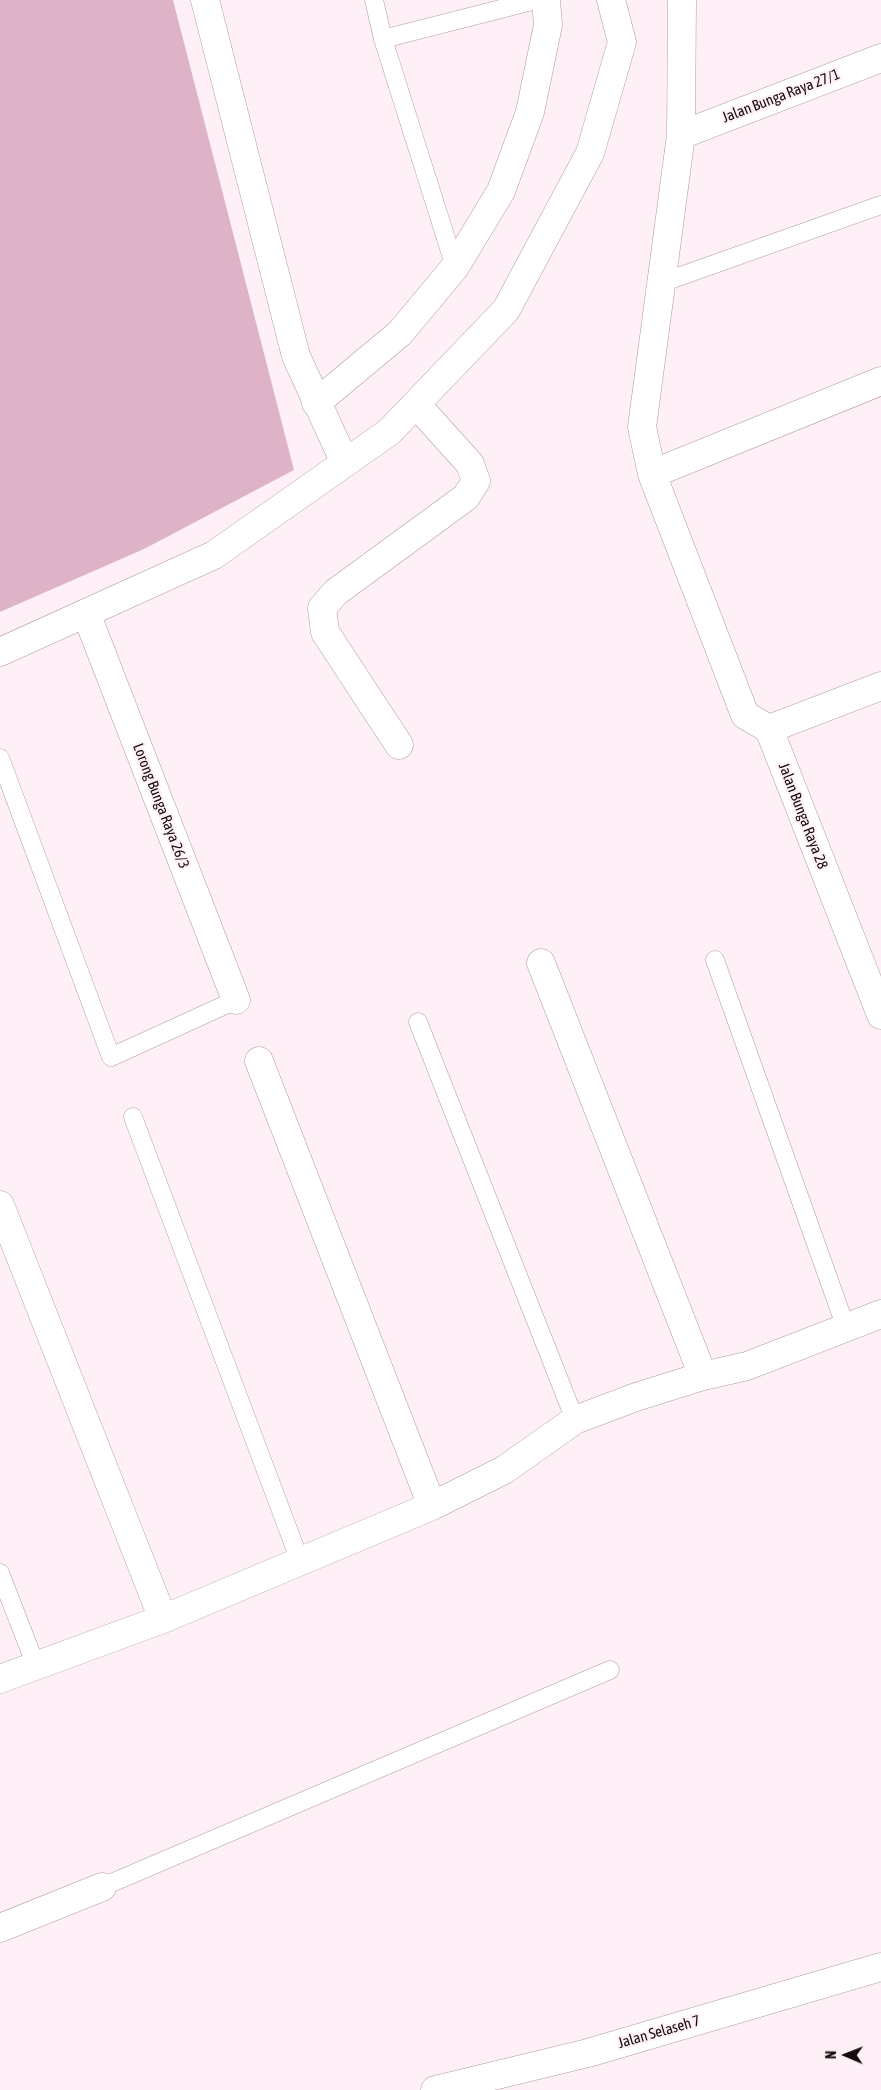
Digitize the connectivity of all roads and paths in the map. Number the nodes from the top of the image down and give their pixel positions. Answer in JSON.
{"nodes":[{"id":1,"x":205,"y":0,"type":"edge"},
{"id":2,"x":374,"y":0,"type":"edge"},
{"id":3,"x":536,"y":0,"type":"edge"},
{"id":4,"x":546,"y":0,"type":"edge"},
{"id":5,"x":612,"y":0,"type":"edge"},
{"id":6,"x":682,"y":0,"type":"edge"},
{"id":7,"x":383,"y":38,"type":"junction"},
{"id":8,"x":881,"y":58,"type":"edge"},
{"id":9,"x":681,"y":135,"type":"junction"},
{"id":10,"x":881,"y":205,"type":"edge"},
{"id":11,"x":455,"y":267,"type":"junction"},
{"id":12,"x":662,"y":283,"type":"junction"},
{"id":13,"x":881,"y":380,"type":"edge"},
{"id":14,"x":316,"y":403,"type":"junction"},
{"id":15,"x":416,"y":404,"type":"junction"},
{"id":16,"x":345,"y":463,"type":"junction"},
{"id":17,"x":652,"y":474,"type":"junction"},
{"id":18,"x":86,"y":613,"type":"junction"},
{"id":19,"x":0,"y":652,"type":"edge"},
{"id":20,"x":881,"y":686,"type":"edge"},
{"id":21,"x":769,"y":729,"type":"junction"},
{"id":22,"x":399,"y":745,"type":"dead end"},
{"id":23,"x":0,"y":758,"type":"edge"},
{"id":24,"x":715,"y":960,"type":"dead end"},
{"id":25,"x":541,"y":963,"type":"dead end"},
{"id":26,"x":236,"y":1000,"type":"joint"},
{"id":27,"x":880,"y":1012,"type":"edge"},
{"id":28,"x":418,"y":1022,"type":"dead end"},
{"id":29,"x":259,"y":1061,"type":"dead end"},
{"id":30,"x":133,"y":1117,"type":"dead end"},
{"id":31,"x":0,"y":1205,"type":"edge"},
{"id":32,"x":881,"y":1314,"type":"edge"},
{"id":33,"x":846,"y":1328,"type":"junction"},
{"id":34,"x":703,"y":1376,"type":"junction"},
{"id":35,"x":575,"y":1420,"type":"junction"},
{"id":36,"x":432,"y":1506,"type":"junction"},
{"id":37,"x":300,"y":1561,"type":"junction"},
{"id":38,"x":0,"y":1573,"type":"edge"},
{"id":39,"x":162,"y":1619,"type":"junction"},
{"id":40,"x":36,"y":1666,"type":"junction"},
{"id":41,"x":610,"y":1670,"type":"dead end"},
{"id":42,"x":0,"y":1679,"type":"edge"},
{"id":43,"x":102,"y":1888,"type":"joint"},
{"id":44,"x":0,"y":1928,"type":"edge"},
{"id":45,"x":881,"y":1967,"type":"edge"},
{"id":46,"x":434,"y":2090,"type":"edge"}],
"edges":[{"from":1,"to":14,"type":"street"},
{"from":2,"to":7,"type":"lane"},
{"from":3,"to":7,"type":"lane"},
{"from":4,"to":11,"type":"street"},
{"from":5,"to":15,"type":"street"},
{"from":6,"to":9,"type":"street"},
{"from":7,"to":11,"type":"lane"},
{"from":8,"to":9,"type":"street","name":"Jalan Bunga Raya 27/1"},
{"from":9,"to":12,"type":"street"},
{"from":10,"to":12,"type":"lane"},
{"from":11,"to":14,"type":"street"},
{"from":12,"to":17,"type":"street"},
{"from":13,"to":17,"type":"street"},
{"from":14,"to":16,"type":"street"},
{"from":15,"to":16,"type":"street"},
{"from":15,"to":22,"type":"street"},
{"from":16,"to":18,"type":"street"},
{"from":17,"to":21,"type":"street"},
{"from":18,"to":19,"type":"street"},
{"from":18,"to":26,"type":"street","name":"Lorong Bunga Raya 26/3"},
{"from":20,"to":21,"type":"street"},
{"from":21,"to":27,"type":"street","name":"Jalan Bunga Raya 28"},
{"from":23,"to":26,"type":"lane"},
{"from":24,"to":33,"type":"lane"},
{"from":25,"to":34,"type":"street"},
{"from":28,"to":35,"type":"lane"},
{"from":29,"to":36,"type":"street"},
{"from":30,"to":37,"type":"lane"},
{"from":31,"to":39,"type":"street"},
{"from":32,"to":33,"type":"street"},
{"from":33,"to":34,"type":"street"},
{"from":34,"to":35,"type":"street"},
{"from":35,"to":36,"type":"street"},
{"from":36,"to":37,"type":"street"},
{"from":37,"to":39,"type":"street"},
{"from":38,"to":40,"type":"lane"},
{"from":39,"to":40,"type":"street"},
{"from":40,"to":42,"type":"street"},
{"from":41,"to":43,"type":"lane"},
{"from":43,"to":44,"type":"street"},
{"from":45,"to":46,"type":"street","name":"Jalan Selaseh 7"}]}
